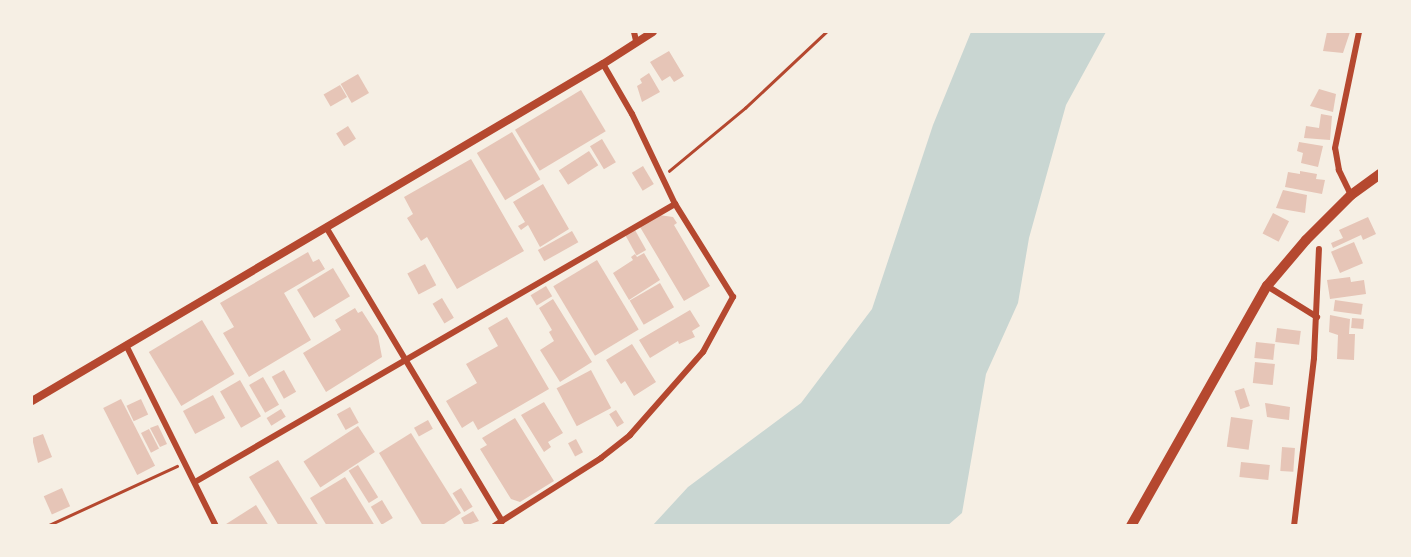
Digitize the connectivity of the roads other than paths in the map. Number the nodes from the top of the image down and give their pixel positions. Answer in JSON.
{"nodes":[{"id":1,"x":634,"y":32,"type":"edge"},
{"id":2,"x":653,"y":32,"type":"edge"},
{"id":3,"x":1359,"y":32,"type":"edge"},
{"id":4,"x":636,"y":41,"type":"junction"},
{"id":5,"x":603,"y":64,"type":"junction"},
{"id":6,"x":1380,"y":174,"type":"edge"},
{"id":7,"x":1351,"y":195,"type":"junction"},
{"id":8,"x":675,"y":204,"type":"junction"},
{"id":9,"x":326,"y":227,"type":"junction"},
{"id":10,"x":1319,"y":249,"type":"dead end"},
{"id":11,"x":1267,"y":286,"type":"junction"},
{"id":12,"x":1317,"y":317,"type":"junction"},
{"id":13,"x":126,"y":345,"type":"junction"},
{"id":14,"x":405,"y":360,"type":"junction"},
{"id":15,"x":32,"y":401,"type":"edge"},
{"id":16,"x":195,"y":482,"type":"junction"},
{"id":17,"x":502,"y":521,"type":"junction"},
{"id":18,"x":216,"y":526,"type":"edge"},
{"id":19,"x":494,"y":526,"type":"edge"},
{"id":20,"x":1131,"y":526,"type":"edge"},
{"id":21,"x":1294,"y":526,"type":"edge"}],
"edges":[{"from":1,"to":4,"type":"street"},
{"from":2,"to":4,"type":"main road"},
{"from":3,"to":7,"type":"street"},
{"from":4,"to":5,"type":"main road"},
{"from":5,"to":8,"type":"street"},
{"from":5,"to":9,"type":"main road"},
{"from":6,"to":7,"type":"highway"},
{"from":7,"to":11,"type":"highway"},
{"from":8,"to":14,"type":"street"},
{"from":8,"to":17,"type":"street"},
{"from":9,"to":13,"type":"main road"},
{"from":9,"to":14,"type":"street"},
{"from":10,"to":12,"type":"street"},
{"from":11,"to":12,"type":"street"},
{"from":11,"to":20,"type":"highway"},
{"from":12,"to":21,"type":"street"},
{"from":13,"to":15,"type":"main road"},
{"from":13,"to":16,"type":"street"},
{"from":14,"to":16,"type":"street"},
{"from":14,"to":17,"type":"street"},
{"from":16,"to":18,"type":"street"},
{"from":17,"to":19,"type":"street"}]}
